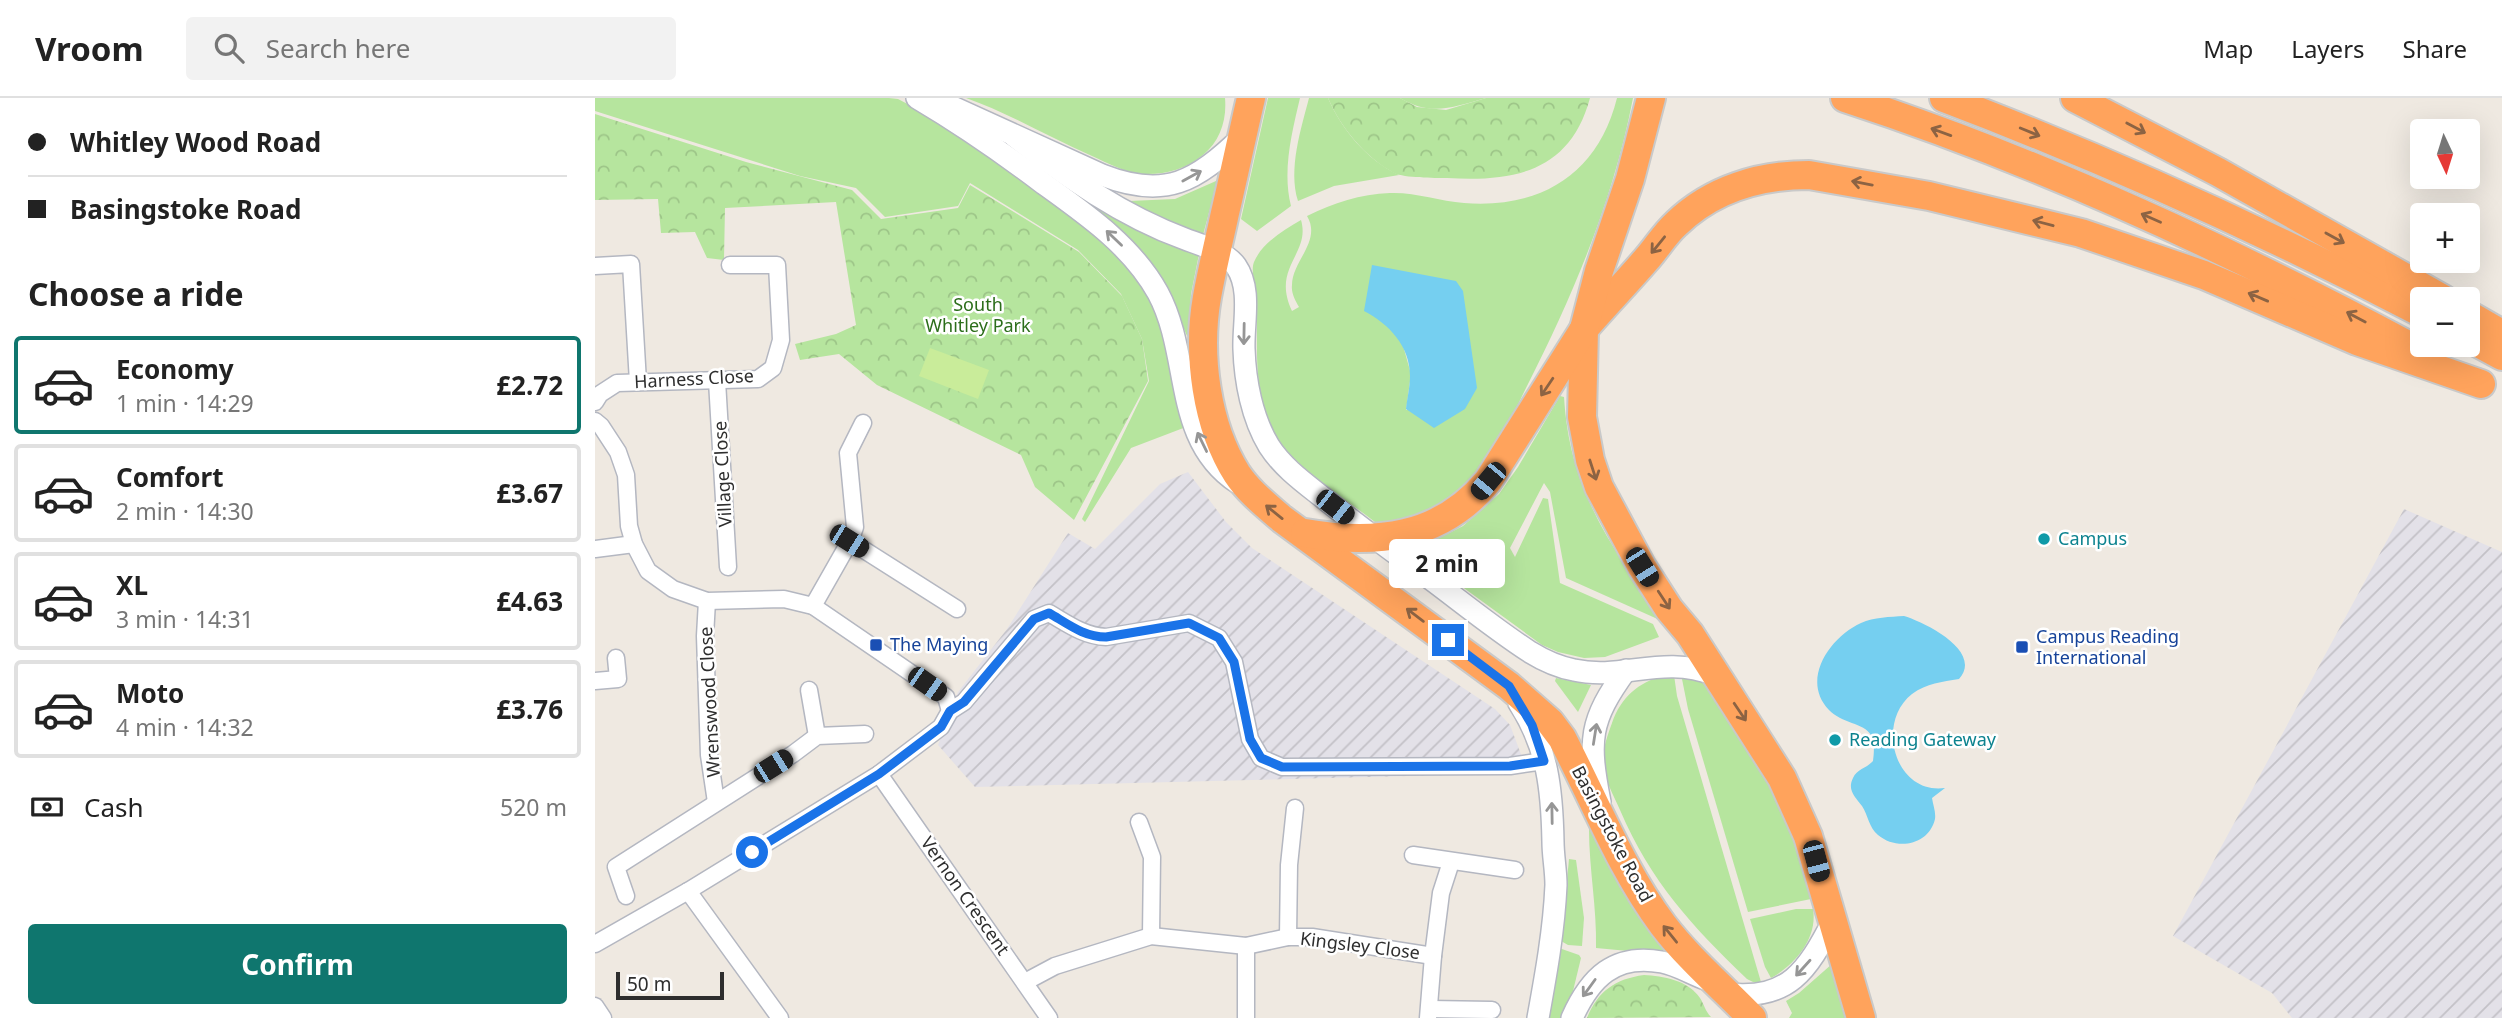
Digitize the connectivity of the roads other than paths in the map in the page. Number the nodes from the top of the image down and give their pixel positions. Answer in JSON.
{"nodes":[{"id":1,"x":916,"y":98,"type":"edge"},
{"id":2,"x":927,"y":98,"type":"edge"},
{"id":3,"x":1240,"y":98,"type":"edge"},
{"id":4,"x":1251,"y":98,"type":"edge"},
{"id":5,"x":1845,"y":98,"type":"edge"},
{"id":6,"x":1944,"y":98,"type":"edge"},
{"id":7,"x":2075,"y":98,"type":"edge"},
{"id":8,"x":1650,"y":103,"type":"edge"},
{"id":9,"x":1243,"y":134,"type":"junction"},
{"id":10,"x":1014,"y":136,"type":"junction"},
{"id":11,"x":1227,"y":260,"type":"junction"},
{"id":12,"x":730,"y":265,"type":"dead end"},
{"id":13,"x":595,"y":266,"type":"edge"},
{"id":14,"x":2422,"y":287,"type":"edge"},
{"id":15,"x":2410,"y":307,"type":"edge"},
{"id":16,"x":2480,"y":321,"type":"edge"},
{"id":17,"x":1584,"y":330,"type":"junction"},
{"id":18,"x":2502,"y":334,"type":"edge"},
{"id":19,"x":2480,"y":344,"type":"edge"},
{"id":20,"x":2502,"y":356,"type":"edge"},
{"id":21,"x":717,"y":381,"type":"junction"},
{"id":22,"x":638,"y":382,"type":"junction"},
{"id":23,"x":2492,"y":389,"type":"edge"},
{"id":24,"x":595,"y":402,"type":"edge"},
{"id":25,"x":595,"y":421,"type":"edge"},
{"id":26,"x":863,"y":423,"type":"dead end"},
{"id":27,"x":1249,"y":490,"type":"junction"},
{"id":28,"x":1302,"y":533,"type":"junction"},
{"id":29,"x":1374,"y":538,"type":"junction"},
{"id":30,"x":849,"y":541,"type":"junction"},
{"id":31,"x":634,"y":544,"type":"junction"},
{"id":32,"x":595,"y":549,"type":"edge"},
{"id":33,"x":728,"y":567,"type":"dead end"},
{"id":34,"x":707,"y":601,"type":"junction"},
{"id":35,"x":813,"y":606,"type":"junction"},
{"id":36,"x":957,"y":610,"type":"dead end"},
{"id":37,"x":616,"y":658,"type":"dead end"},
{"id":38,"x":1626,"y":670,"type":"junction"},
{"id":39,"x":1715,"y":674,"type":"junction"},
{"id":40,"x":595,"y":681,"type":"edge"},
{"id":41,"x":1509,"y":686,"type":"junction"},
{"id":42,"x":809,"y":690,"type":"dead end"},
{"id":43,"x":950,"y":711,"type":"junction"},
{"id":44,"x":865,"y":734,"type":"dead end"},
{"id":45,"x":817,"y":736,"type":"junction"},
{"id":46,"x":1544,"y":761,"type":"junction"},
{"id":47,"x":879,"y":774,"type":"junction"},
{"id":48,"x":716,"y":802,"type":"junction"},
{"id":49,"x":1295,"y":808,"type":"dead end"},
{"id":50,"x":1603,"y":819,"type":"junction"},
{"id":51,"x":1139,"y":822,"type":"dead end"},
{"id":52,"x":1413,"y":855,"type":"dead end"},
{"id":53,"x":1451,"y":862,"type":"junction"},
{"id":54,"x":1515,"y":870,"type":"dead end"},
{"id":55,"x":688,"y":891,"type":"junction"},
{"id":56,"x":626,"y":896,"type":"dead end"},
{"id":57,"x":1833,"y":921,"type":"junction"},
{"id":58,"x":1151,"y":936,"type":"junction"},
{"id":59,"x":1288,"y":937,"type":"junction"},
{"id":60,"x":595,"y":944,"type":"edge"},
{"id":61,"x":1246,"y":946,"type":"junction"},
{"id":62,"x":1433,"y":956,"type":"junction"},
{"id":63,"x":1025,"y":982,"type":"junction"},
{"id":64,"x":1722,"y":988,"type":"junction"},
{"id":65,"x":595,"y":1006,"type":"edge"},
{"id":66,"x":1492,"y":1010,"type":"dead end"},
{"id":67,"x":1429,"y":1013,"type":"edge"},
{"id":68,"x":603,"y":1018,"type":"edge"},
{"id":69,"x":780,"y":1018,"type":"edge"},
{"id":70,"x":1049,"y":1018,"type":"edge"},
{"id":71,"x":1246,"y":1018,"type":"edge"},
{"id":72,"x":1538,"y":1018,"type":"edge"},
{"id":73,"x":1572,"y":1018,"type":"edge"},
{"id":74,"x":1752,"y":1018,"type":"edge"},
{"id":75,"x":1861,"y":1018,"type":"edge"}],
"edges":[{"from":27,"to":1,"type":"main road","one_way":true},
{"from":2,"to":10,"type":"main road"},
{"from":3,"to":9,"type":"highway"},
{"from":4,"to":9,"type":"highway","name":"Basingstoke Road"},
{"from":23,"to":5,"type":"highway","one_way":true},
{"from":6,"to":15,"type":"highway","one_way":true},
{"from":7,"to":14,"type":"highway","one_way":true},
{"from":8,"to":17,"type":"highway"},
{"from":10,"to":9,"type":"main road","one_way":true},
{"from":9,"to":11,"type":"highway","name":"Basingstoke Road"},
{"from":10,"to":11,"type":"main road"},
{"from":11,"to":27,"type":"highway","name":"Basingstoke Road"},
{"from":11,"to":29,"type":"main road","one_way":true},
{"from":12,"to":21,"type":"street","name":"Harness Close"},
{"from":13,"to":22,"type":"street"},
{"from":16,"to":18,"type":"highway"},
{"from":23,"to":17,"type":"highway","one_way":true},
{"from":17,"to":29,"type":"highway","one_way":true},
{"from":17,"to":39,"type":"highway","one_way":true},
{"from":19,"to":20,"type":"highway"},
{"from":21,"to":22,"type":"street","name":"Harness Close"},
{"from":21,"to":33,"type":"street","name":"Village Close"},
{"from":22,"to":24,"type":"street","name":"Harness Close"},
{"from":25,"to":31,"type":"street"},
{"from":26,"to":30,"type":"street"},
{"from":28,"to":27,"type":"highway","name":"Basingstoke Road","one_way":true},
{"from":28,"to":29,"type":"highway"},
{"from":41,"to":28,"type":"highway","name":"Basingstoke Road","one_way":true},
{"from":29,"to":38,"type":"main road"},
{"from":30,"to":35,"type":"street"},
{"from":30,"to":36,"type":"street"},
{"from":31,"to":32,"type":"street"},
{"from":31,"to":34,"type":"street"},
{"from":34,"to":35,"type":"street"},
{"from":34,"to":48,"type":"street","name":"Wrenswood Close"},
{"from":35,"to":43,"type":"street"},
{"from":37,"to":40,"type":"street"},
{"from":38,"to":39,"type":"main road"},
{"from":50,"to":38,"type":"main road","one_way":true},
{"from":39,"to":57,"type":"highway","one_way":true},
{"from":41,"to":46,"type":"main road","name":"Basingstoke Road"},
{"from":41,"to":50,"type":"highway","name":"Basingstoke Road"},
{"from":42,"to":45,"type":"street"},
{"from":43,"to":46,"type":"street"},
{"from":43,"to":47,"type":"street"},
{"from":44,"to":45,"type":"street"},
{"from":45,"to":48,"type":"street","name":"Wrenswood Close"},
{"from":72,"to":46,"type":"main road","name":"Basingstoke Road","one_way":true},
{"from":47,"to":55,"type":"street"},
{"from":47,"to":63,"type":"street","name":"Vernon Crescent"},
{"from":48,"to":56,"type":"street","name":"Wrenswood Close"},
{"from":49,"to":59,"type":"street","name":"Kingsley Close"},
{"from":64,"to":50,"type":"highway","name":"Basingstoke Road","one_way":true},
{"from":51,"to":58,"type":"street"},
{"from":52,"to":53,"type":"street"},
{"from":53,"to":54,"type":"street"},
{"from":53,"to":62,"type":"street","name":"Kingsley Close"},
{"from":55,"to":60,"type":"street"},
{"from":55,"to":69,"type":"street"},
{"from":57,"to":64,"type":"main road","one_way":true},
{"from":57,"to":75,"type":"highway"},
{"from":58,"to":61,"type":"street","name":"Kingsley Close"},
{"from":58,"to":63,"type":"street","name":"Kingsley Close"},
{"from":59,"to":61,"type":"street","name":"Kingsley Close"},
{"from":59,"to":62,"type":"street","name":"Kingsley Close"},
{"from":61,"to":71,"type":"street"},
{"from":62,"to":67,"type":"street","name":"Kingsley Close"},
{"from":63,"to":70,"type":"street","name":"Vernon Crescent"},
{"from":64,"to":73,"type":"main road","one_way":true},
{"from":64,"to":74,"type":"highway","name":"Basingstoke Road"},
{"from":65,"to":68,"type":"street"},
{"from":66,"to":67,"type":"street","name":"Kingsley Close"}]}
